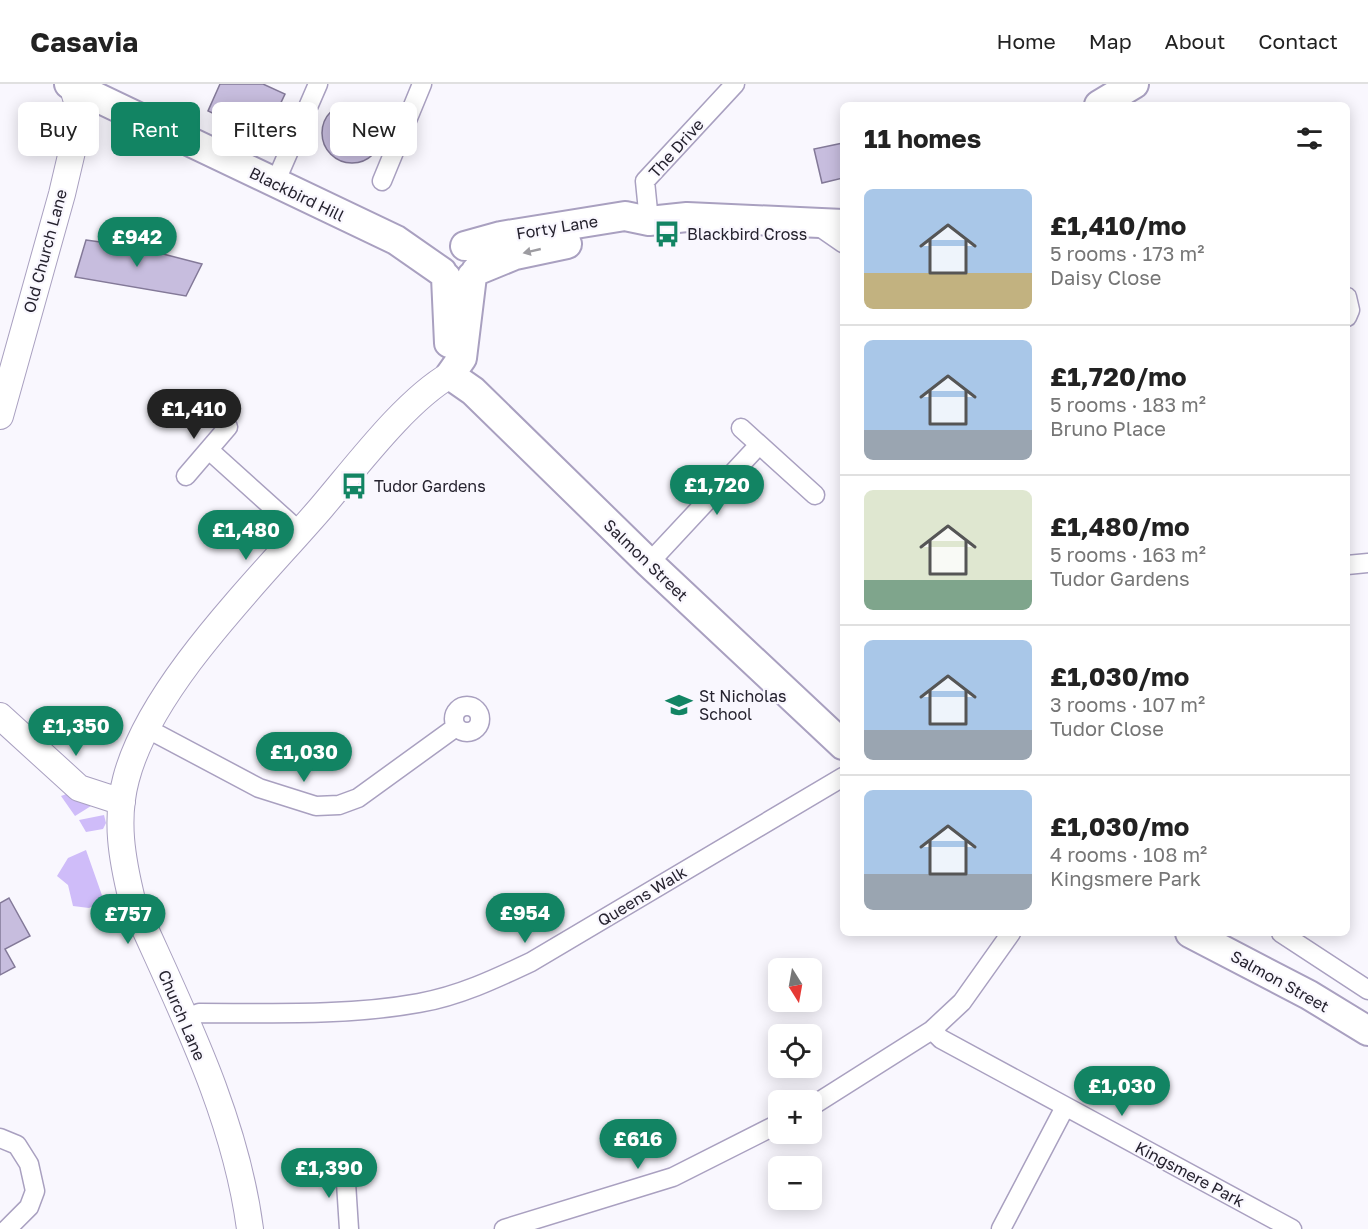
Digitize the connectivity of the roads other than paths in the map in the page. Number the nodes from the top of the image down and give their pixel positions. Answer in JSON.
{"nodes":[{"id":1,"x":318,"y":84,"type":"edge"},
{"id":2,"x":422,"y":84,"type":"edge"},
{"id":3,"x":735,"y":84,"type":"edge"},
{"id":4,"x":1134,"y":84,"type":"edge"},
{"id":5,"x":70,"y":85,"type":"edge"},
{"id":6,"x":1104,"y":102,"type":"edge"},
{"id":7,"x":382,"y":181,"type":"dead end"},
{"id":8,"x":275,"y":183,"type":"junction"},
{"id":9,"x":649,"y":221,"type":"junction"},
{"id":10,"x":815,"y":224,"type":"junction"},
{"id":11,"x":840,"y":224,"type":"edge"},
{"id":12,"x":840,"y":241,"type":"edge"},
{"id":13,"x":458,"y":265,"type":"junction"},
{"id":14,"x":450,"y":375,"type":"junction"},
{"id":15,"x":0,"y":416,"type":"edge"},
{"id":16,"x":228,"y":427,"type":"dead end"},
{"id":17,"x":741,"y":428,"type":"dead end"},
{"id":18,"x":759,"y":445,"type":"junction"},
{"id":19,"x":209,"y":450,"type":"junction"},
{"id":20,"x":186,"y":476,"type":"dead end"},
{"id":21,"x":815,"y":495,"type":"dead end"},
{"id":22,"x":300,"y":532,"type":"junction"},
{"id":23,"x":649,"y":563,"type":"junction"},
{"id":24,"x":1368,"y":563,"type":"edge"},
{"id":25,"x":1350,"y":565,"type":"edge"},
{"id":26,"x":0,"y":716,"type":"edge"},
{"id":27,"x":146,"y":728,"type":"junction"},
{"id":28,"x":456,"y":728,"type":"dead end"},
{"id":29,"x":840,"y":742,"type":"edge"},
{"id":30,"x":840,"y":779,"type":"edge"},
{"id":31,"x":122,"y":802,"type":"junction"},
{"id":32,"x":1009,"y":936,"type":"edge"},
{"id":33,"x":1196,"y":936,"type":"edge"},
{"id":34,"x":1286,"y":936,"type":"edge"},
{"id":35,"x":1368,"y":990,"type":"edge"},
{"id":36,"x":184,"y":1019,"type":"junction"},
{"id":37,"x":932,"y":1030,"type":"junction"},
{"id":38,"x":1368,"y":1031,"type":"edge"},
{"id":39,"x":822,"y":1100,"type":"edge"},
{"id":40,"x":1065,"y":1107,"type":"junction"},
{"id":41,"x":768,"y":1129,"type":"edge"},
{"id":42,"x":0,"y":1138,"type":"edge"},
{"id":43,"x":345,"y":1167,"type":"dead end"},
{"id":44,"x":7,"y":1229,"type":"edge"},
{"id":45,"x":250,"y":1229,"type":"edge"},
{"id":46,"x":349,"y":1229,"type":"edge"},
{"id":47,"x":504,"y":1229,"type":"edge"},
{"id":48,"x":1001,"y":1229,"type":"edge"},
{"id":49,"x":1292,"y":1229,"type":"edge"}],
"edges":[{"from":1,"to":8,"type":"street"},
{"from":2,"to":7,"type":"street"},
{"from":3,"to":9,"type":"street","name":"The Drive"},
{"from":4,"to":6,"type":"main road"},
{"from":5,"to":8,"type":"main road","name":"Blackbird Hill"},
{"from":5,"to":15,"type":"main road","name":"Old Church Lane"},
{"from":8,"to":13,"type":"main road","name":"Blackbird Hill"},
{"from":9,"to":10,"type":"main road","name":"Forty Lane"},
{"from":9,"to":13,"type":"main road","name":"Forty Lane"},
{"from":10,"to":11,"type":"main road","name":"Forty Lane"},
{"from":10,"to":12,"type":"street"},
{"from":13,"to":14,"type":"main road"},
{"from":14,"to":22,"type":"main road"},
{"from":14,"to":23,"type":"main road","name":"Salmon Street"},
{"from":16,"to":19,"type":"street"},
{"from":17,"to":18,"type":"street"},
{"from":18,"to":21,"type":"street"},
{"from":18,"to":23,"type":"street"},
{"from":19,"to":20,"type":"street"},
{"from":19,"to":22,"type":"street"},
{"from":22,"to":27,"type":"main road"},
{"from":23,"to":29,"type":"main road","name":"Salmon Street"},
{"from":24,"to":25,"type":"street"},
{"from":26,"to":31,"type":"main road"},
{"from":27,"to":28,"type":"street"},
{"from":27,"to":31,"type":"main road"},
{"from":30,"to":36,"type":"street","name":"Queens Walk"},
{"from":31,"to":36,"type":"main road","name":"Church Lane"},
{"from":32,"to":37,"type":"street"},
{"from":33,"to":38,"type":"main road","name":"Salmon Street"},
{"from":34,"to":35,"type":"street"},
{"from":36,"to":45,"type":"main road","name":"Church Lane"},
{"from":37,"to":39,"type":"street"},
{"from":37,"to":40,"type":"street","name":"Kingsmere Park"},
{"from":40,"to":48,"type":"street"},
{"from":40,"to":49,"type":"street","name":"Kingsmere Park"},
{"from":41,"to":47,"type":"street"},
{"from":42,"to":44,"type":"street"},
{"from":43,"to":46,"type":"street"}]}
